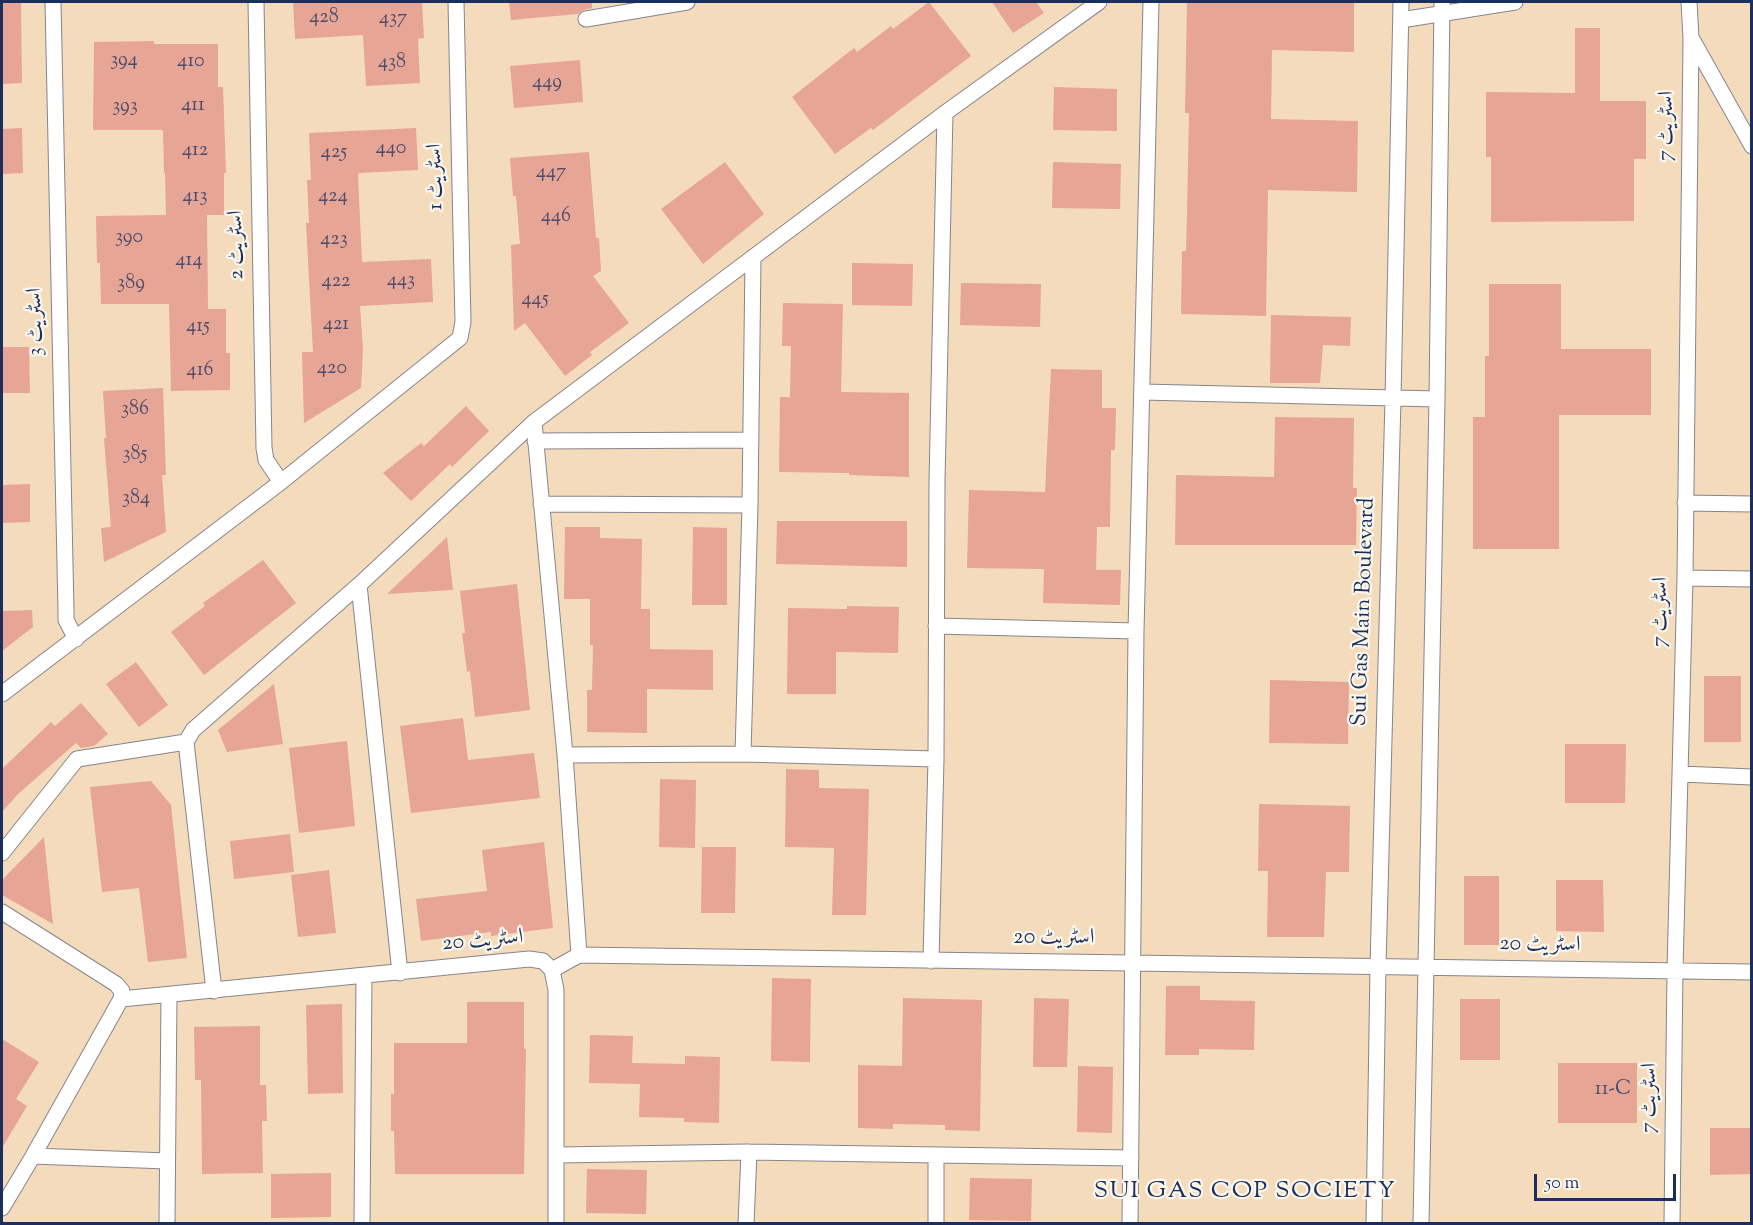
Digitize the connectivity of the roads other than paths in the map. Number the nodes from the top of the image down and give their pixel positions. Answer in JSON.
{"nodes":[{"id":1,"x":53,"y":2,"type":"edge"},
{"id":2,"x":256,"y":2,"type":"edge"},
{"id":3,"x":456,"y":2,"type":"edge"},
{"id":4,"x":687,"y":2,"type":"edge"},
{"id":5,"x":1099,"y":2,"type":"edge"},
{"id":6,"x":1151,"y":2,"type":"edge"},
{"id":7,"x":1401,"y":2,"type":"edge"},
{"id":8,"x":1515,"y":2,"type":"edge"},
{"id":9,"x":1689,"y":2,"type":"edge"},
{"id":10,"x":1442,"y":8,"type":"edge"},
{"id":11,"x":586,"y":20,"type":"dead end"},
{"id":12,"x":1401,"y":20,"type":"junction"},
{"id":13,"x":1691,"y":38,"type":"junction"},
{"id":14,"x":945,"y":113,"type":"junction"},
{"id":15,"x":1752,"y":146,"type":"edge"},
{"id":16,"x":753,"y":257,"type":"junction"},
{"id":17,"x":1142,"y":392,"type":"junction"},
{"id":18,"x":1393,"y":399,"type":"junction"},
{"id":19,"x":1437,"y":399,"type":"junction"},
{"id":20,"x":534,"y":422,"type":"junction"},
{"id":21,"x":751,"y":440,"type":"junction"},
{"id":22,"x":536,"y":441,"type":"junction"},
{"id":23,"x":281,"y":482,"type":"junction"},
{"id":24,"x":1685,"y":503,"type":"junction"},
{"id":25,"x":541,"y":504,"type":"junction"},
{"id":26,"x":1752,"y":504,"type":"edge"},
{"id":27,"x":750,"y":506,"type":"junction"},
{"id":28,"x":1685,"y":578,"type":"junction"},
{"id":29,"x":1752,"y":579,"type":"edge"},
{"id":30,"x":359,"y":585,"type":"junction"},
{"id":31,"x":936,"y":626,"type":"junction"},
{"id":32,"x":1136,"y":631,"type":"junction"},
{"id":33,"x":76,"y":639,"type":"junction"},
{"id":34,"x":2,"y":694,"type":"edge"},
{"id":35,"x":186,"y":742,"type":"junction"},
{"id":36,"x":743,"y":754,"type":"junction"},
{"id":37,"x":565,"y":755,"type":"junction"},
{"id":38,"x":936,"y":759,"type":"junction"},
{"id":39,"x":1681,"y":774,"type":"junction"},
{"id":40,"x":1752,"y":777,"type":"edge"},
{"id":41,"x":2,"y":853,"type":"edge"},
{"id":42,"x":2,"y":912,"type":"edge"},
{"id":43,"x":579,"y":955,"type":"junction"},
{"id":44,"x":931,"y":961,"type":"junction"},
{"id":45,"x":1132,"y":962,"type":"junction"},
{"id":46,"x":1378,"y":966,"type":"junction"},
{"id":47,"x":1426,"y":967,"type":"junction"},
{"id":48,"x":552,"y":970,"type":"junction"},
{"id":49,"x":1675,"y":970,"type":"junction"},
{"id":50,"x":1752,"y":972,"type":"edge"},
{"id":51,"x":400,"y":973,"type":"junction"},
{"id":52,"x":364,"y":976,"type":"junction"},
{"id":53,"x":214,"y":991,"type":"junction"},
{"id":54,"x":169,"y":995,"type":"junction"},
{"id":55,"x":121,"y":999,"type":"junction"},
{"id":56,"x":749,"y":1152,"type":"junction"},
{"id":57,"x":557,"y":1155,"type":"junction"},
{"id":58,"x":936,"y":1155,"type":"junction"},
{"id":59,"x":33,"y":1156,"type":"junction"},
{"id":60,"x":1131,"y":1158,"type":"junction"},
{"id":61,"x":167,"y":1161,"type":"junction"},
{"id":62,"x":2,"y":1208,"type":"edge"},
{"id":63,"x":166,"y":1224,"type":"edge"},
{"id":64,"x":362,"y":1224,"type":"edge"},
{"id":65,"x":556,"y":1224,"type":"edge"},
{"id":66,"x":746,"y":1224,"type":"edge"},
{"id":67,"x":936,"y":1224,"type":"edge"},
{"id":68,"x":1130,"y":1224,"type":"edge"},
{"id":69,"x":1374,"y":1224,"type":"edge"},
{"id":70,"x":1421,"y":1224,"type":"edge"},
{"id":71,"x":1672,"y":1224,"type":"edge"}],
"edges":[{"from":1,"to":33,"type":"street","name":"اسٹریٹ 3"},
{"from":2,"to":23,"type":"street","name":"اسٹریٹ 2"},
{"from":3,"to":23,"type":"street","name":"اسٹریٹ 1"},
{"from":4,"to":11,"type":"street"},
{"from":5,"to":14,"type":"street"},
{"from":6,"to":17,"type":"street"},
{"from":7,"to":12,"type":"street","name":"Sui Gas Main Boulevard"},
{"from":8,"to":10,"type":"street"},
{"from":9,"to":13,"type":"street","name":"اسٹریٹ 7"},
{"from":10,"to":12,"type":"street"},
{"from":10,"to":19,"type":"street"},
{"from":12,"to":18,"type":"street","name":"Sui Gas Main Boulevard"},
{"from":13,"to":15,"type":"street"},
{"from":13,"to":24,"type":"street","name":"اسٹریٹ 7"},
{"from":14,"to":16,"type":"street"},
{"from":14,"to":31,"type":"street"},
{"from":16,"to":20,"type":"street"},
{"from":16,"to":21,"type":"street"},
{"from":17,"to":18,"type":"street"},
{"from":17,"to":32,"type":"street"},
{"from":18,"to":19,"type":"street"},
{"from":18,"to":46,"type":"street","name":"Sui Gas Main Boulevard"},
{"from":19,"to":47,"type":"street"},
{"from":20,"to":22,"type":"street"},
{"from":20,"to":30,"type":"street"},
{"from":21,"to":22,"type":"street"},
{"from":21,"to":27,"type":"street"},
{"from":22,"to":25,"type":"street"},
{"from":23,"to":33,"type":"street"},
{"from":24,"to":26,"type":"street"},
{"from":24,"to":28,"type":"street","name":"اسٹریٹ 7"},
{"from":25,"to":27,"type":"street"},
{"from":25,"to":37,"type":"street"},
{"from":27,"to":36,"type":"street"},
{"from":28,"to":29,"type":"street"},
{"from":28,"to":39,"type":"street","name":"اسٹریٹ 7"},
{"from":30,"to":35,"type":"street"},
{"from":30,"to":51,"type":"street"},
{"from":31,"to":32,"type":"street"},
{"from":31,"to":38,"type":"street"},
{"from":32,"to":45,"type":"street"},
{"from":33,"to":34,"type":"street"},
{"from":35,"to":41,"type":"street"},
{"from":35,"to":53,"type":"street"},
{"from":36,"to":37,"type":"street"},
{"from":36,"to":38,"type":"street"},
{"from":37,"to":43,"type":"street"},
{"from":38,"to":44,"type":"street"},
{"from":39,"to":40,"type":"street"},
{"from":39,"to":49,"type":"street","name":"اسٹریٹ 7"},
{"from":42,"to":55,"type":"street"},
{"from":43,"to":44,"type":"street","name":"اسٹریٹ 20"},
{"from":43,"to":48,"type":"street","name":"اسٹریٹ 20"},
{"from":44,"to":45,"type":"street","name":"اسٹریٹ 20"},
{"from":45,"to":46,"type":"street","name":"اسٹریٹ 20"},
{"from":45,"to":60,"type":"street"},
{"from":46,"to":47,"type":"street","name":"اسٹریٹ 20"},
{"from":46,"to":69,"type":"street","name":"Sui Gas Main Boulevard"},
{"from":47,"to":49,"type":"street","name":"اسٹریٹ 20"},
{"from":47,"to":70,"type":"street"},
{"from":48,"to":51,"type":"street","name":"اسٹریٹ 20"},
{"from":48,"to":57,"type":"street"},
{"from":49,"to":50,"type":"street","name":"اسٹریٹ 20"},
{"from":49,"to":71,"type":"street","name":"اسٹریٹ 7"},
{"from":51,"to":52,"type":"street","name":"اسٹریٹ 20"},
{"from":52,"to":53,"type":"street","name":"اسٹریٹ 20"},
{"from":52,"to":64,"type":"street"},
{"from":53,"to":54,"type":"street","name":"اسٹریٹ 20"},
{"from":54,"to":55,"type":"street","name":"اسٹریٹ 20"},
{"from":54,"to":61,"type":"street"},
{"from":55,"to":59,"type":"street"},
{"from":56,"to":57,"type":"street"},
{"from":56,"to":58,"type":"street"},
{"from":56,"to":66,"type":"street"},
{"from":57,"to":65,"type":"street"},
{"from":58,"to":60,"type":"street"},
{"from":58,"to":67,"type":"street"},
{"from":59,"to":61,"type":"street"},
{"from":59,"to":62,"type":"street"},
{"from":60,"to":68,"type":"street"},
{"from":61,"to":63,"type":"street"}]}
